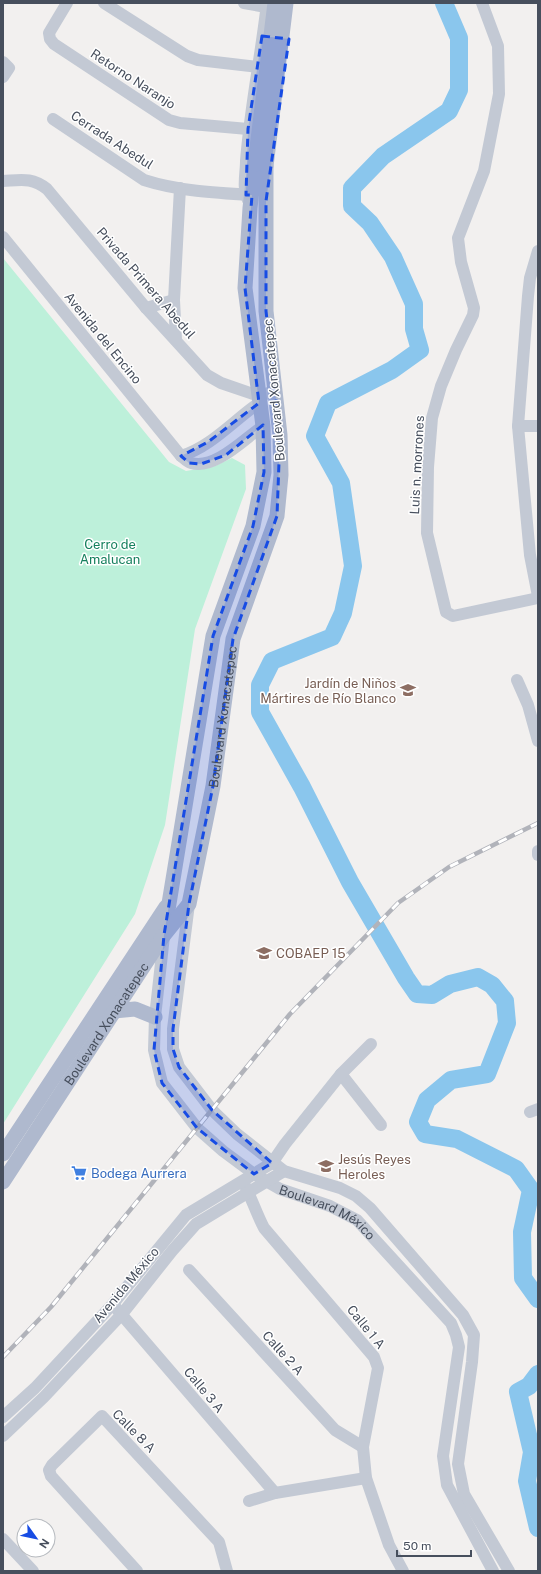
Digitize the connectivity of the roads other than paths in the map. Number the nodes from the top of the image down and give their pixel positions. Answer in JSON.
{"nodes":[{"id":1,"x":67,"y":3,"type":"edge"},
{"id":2,"x":104,"y":3,"type":"edge"},
{"id":3,"x":244,"y":3,"type":"edge"},
{"id":4,"x":286,"y":3,"type":"edge"},
{"id":5,"x":293,"y":3,"type":"edge"},
{"id":6,"x":482,"y":3,"type":"edge"},
{"id":7,"x":269,"y":4,"type":"edge"},
{"id":8,"x":262,"y":36,"type":"junction"},
{"id":9,"x":289,"y":39,"type":"junction"},
{"id":10,"x":3,"y":62,"type":"edge"},
{"id":11,"x":258,"y":67,"type":"junction"},
{"id":12,"x":3,"y":78,"type":"edge"},
{"id":13,"x":53,"y":118,"type":"dead end"},
{"id":14,"x":248,"y":129,"type":"junction"},
{"id":15,"x":261,"y":165,"type":"junction"},
{"id":16,"x":3,"y":181,"type":"edge"},
{"id":17,"x":180,"y":188,"type":"junction"},
{"id":18,"x":249,"y":198,"type":"junction"},
{"id":19,"x":266,"y":201,"type":"junction"},
{"id":20,"x":3,"y":237,"type":"edge"},
{"id":21,"x":538,"y":251,"type":"edge"},
{"id":22,"x":533,"y":297,"type":"edge"},
{"id":23,"x":174,"y":300,"type":"junction"},
{"id":24,"x":146,"y":308,"type":"junction"},
{"id":25,"x":176,"y":340,"type":"junction"},
{"id":26,"x":275,"y":391,"type":"junction"},
{"id":27,"x":259,"y":399,"type":"junction"},
{"id":28,"x":263,"y":426,"type":"junction"},
{"id":29,"x":518,"y":426,"type":"junction"},
{"id":30,"x":538,"y":426,"type":"edge"},
{"id":31,"x":181,"y":456,"type":"junction"},
{"id":32,"x":534,"y":554,"type":"edge"},
{"id":33,"x":538,"y":597,"type":"edge"},
{"id":34,"x":517,"y":680,"type":"dead end"},
{"id":35,"x":533,"y":702,"type":"edge"},
{"id":36,"x":538,"y":741,"type":"edge"},
{"id":37,"x":194,"y":877,"type":"junction"},
{"id":38,"x":170,"y":902,"type":"junction"},
{"id":39,"x":189,"y":904,"type":"junction"},
{"id":40,"x":164,"y":935,"type":"junction"},
{"id":41,"x":114,"y":1011,"type":"junction"},
{"id":42,"x":155,"y":1017,"type":"junction"},
{"id":43,"x":371,"y":1044,"type":"dead end"},
{"id":44,"x":341,"y":1074,"type":"junction"},
{"id":45,"x":381,"y":1125,"type":"dead end"},
{"id":46,"x":3,"y":1154,"type":"edge"},
{"id":47,"x":272,"y":1163,"type":"junction"},
{"id":48,"x":284,"y":1171,"type":"junction"},
{"id":49,"x":254,"y":1174,"type":"junction"},
{"id":50,"x":3,"y":1182,"type":"edge"},
{"id":51,"x":243,"y":1182,"type":"junction"},
{"id":52,"x":266,"y":1182,"type":"junction"},
{"id":53,"x":249,"y":1193,"type":"junction"},
{"id":54,"x":189,"y":1270,"type":"dead end"},
{"id":55,"x":112,"y":1305,"type":"junction"},
{"id":56,"x":122,"y":1314,"type":"junction"},
{"id":57,"x":3,"y":1418,"type":"edge"},
{"id":58,"x":3,"y":1436,"type":"edge"},
{"id":59,"x":363,"y":1447,"type":"junction"},
{"id":60,"x":366,"y":1478,"type":"junction"},
{"id":61,"x":274,"y":1494,"type":"junction"},
{"id":62,"x":249,"y":1501,"type":"dead end"},
{"id":63,"x":3,"y":1539,"type":"edge"},
{"id":64,"x":32,"y":1571,"type":"edge"},
{"id":65,"x":137,"y":1571,"type":"edge"},
{"id":66,"x":227,"y":1571,"type":"edge"},
{"id":67,"x":403,"y":1571,"type":"edge"},
{"id":68,"x":492,"y":1571,"type":"edge"},
{"id":69,"x":508,"y":1571,"type":"edge"}],
"edges":[{"from":1,"to":14,"type":"street","name":"Retorno Naranjo"},
{"from":2,"to":11,"type":"street"},
{"from":3,"to":7,"type":"street"},
{"from":4,"to":15,"type":"main road","name":"Boulevard Xonacatepec","bridge":true},
{"from":5,"to":9,"type":"street","name":"Boulevard Xonacatepec"},
{"from":6,"to":33,"type":"street","name":"Luis n. morrones"},
{"from":7,"to":8,"type":"street","name":"Boulevard Xonacatepec"},
{"from":7,"to":15,"type":"main road","name":"Boulevard Xonacatepec","bridge":true},
{"from":8,"to":9,"type":"street"},
{"from":8,"to":11,"type":"street","name":"Boulevard Xonacatepec"},
{"from":9,"to":19,"type":"street","name":"Boulevard Xonacatepec"},
{"from":10,"to":12,"type":"street"},
{"from":11,"to":14,"type":"street","name":"Boulevard Xonacatepec"},
{"from":13,"to":17,"type":"street","name":"Cerrada Abedul"},
{"from":14,"to":18,"type":"street","name":"Boulevard Xonacatepec"},
{"from":15,"to":18,"type":"main road","name":"Boulevard Xonacatepec"},
{"from":15,"to":19,"type":"main road","name":"Boulevard Xonacatepec"},
{"from":16,"to":24,"type":"street","name":"Privada Primera Abedul"},
{"from":17,"to":18,"type":"street","name":"Cerrada Abedul"},
{"from":17,"to":23,"type":"street"},
{"from":18,"to":27,"type":"main road","name":"Boulevard Xonacatepec"},
{"from":19,"to":26,"type":"main road","name":"Boulevard Xonacatepec"},
{"from":20,"to":31,"type":"street","name":"Avenida del Encino"},
{"from":21,"to":22,"type":"street"},
{"from":22,"to":29,"type":"street"},
{"from":23,"to":24,"type":"street"},
{"from":23,"to":25,"type":"street"},
{"from":24,"to":25,"type":"street","name":"Privada Primera Abedul"},
{"from":25,"to":27,"type":"street","name":"Privada Primera Abedul"},
{"from":26,"to":27,"type":"street"},
{"from":26,"to":37,"type":"main road","name":"Boulevard Xonacatepec"},
{"from":27,"to":28,"type":"main road","name":"Boulevard Xonacatepec"},
{"from":27,"to":31,"type":"street"},
{"from":28,"to":31,"type":"street","name":"Avenida del Encino"},
{"from":28,"to":38,"type":"main road","name":"Boulevard Xonacatepec"},
{"from":29,"to":30,"type":"street"},
{"from":29,"to":32,"type":"street"},
{"from":32,"to":33,"type":"street"},
{"from":34,"to":35,"type":"street"},
{"from":35,"to":36,"type":"street"},
{"from":37,"to":38,"type":"main road"},
{"from":37,"to":39,"type":"main road","name":"Boulevard Xonacatepec"},
{"from":38,"to":40,"type":"main road","name":"Boulevard México"},
{"from":38,"to":46,"type":"main road","name":"Boulevard Xonacatepec"},
{"from":39,"to":40,"type":"main road","name":"Boulevard Xonacatepec"},
{"from":39,"to":47,"type":"street","name":"Boulevard México"},
{"from":40,"to":41,"type":"main road","name":"Boulevard Xonacatepec"},
{"from":40,"to":42,"type":"street","name":"Boulevard México"},
{"from":41,"to":42,"type":"main road"},
{"from":41,"to":50,"type":"main road","name":"Boulevard Xonacatepec"},
{"from":42,"to":49,"type":"street","name":"Boulevard México"},
{"from":43,"to":44,"type":"street"},
{"from":44,"to":45,"type":"street"},
{"from":44,"to":47,"type":"street"},
{"from":47,"to":48,"type":"street","name":"Boulevard México"},
{"from":47,"to":49,"type":"street","name":"Avenida México"},
{"from":48,"to":52,"type":"street","name":"Avenida México"},
{"from":48,"to":69,"type":"street","name":"Boulevard México"},
{"from":49,"to":51,"type":"street","name":"Avenida México"},
{"from":49,"to":52,"type":"street","name":"Boulevard México"},
{"from":51,"to":53,"type":"street","name":"Calle 1 A"},
{"from":51,"to":55,"type":"street","name":"Avenida México"},
{"from":52,"to":53,"type":"street","name":"Avenida México"},
{"from":52,"to":68,"type":"street","name":"Boulevard México"},
{"from":53,"to":56,"type":"street","name":"Avenida México"},
{"from":53,"to":59,"type":"street","name":"Calle 1 A"},
{"from":54,"to":59,"type":"street","name":"Calle 2 A"},
{"from":55,"to":56,"type":"street","name":"Calle 3 A"},
{"from":55,"to":57,"type":"street","name":"Avenida México"},
{"from":56,"to":58,"type":"street","name":"Avenida México"},
{"from":56,"to":61,"type":"street","name":"Calle 3 A"},
{"from":59,"to":60,"type":"street","name":"Calle 1 A"},
{"from":60,"to":61,"type":"street"},
{"from":60,"to":67,"type":"street","name":"Calle 1 A"},
{"from":61,"to":62,"type":"street"},
{"from":63,"to":64,"type":"street"},
{"from":65,"to":66,"type":"street","name":"Calle 8 A"}]}
